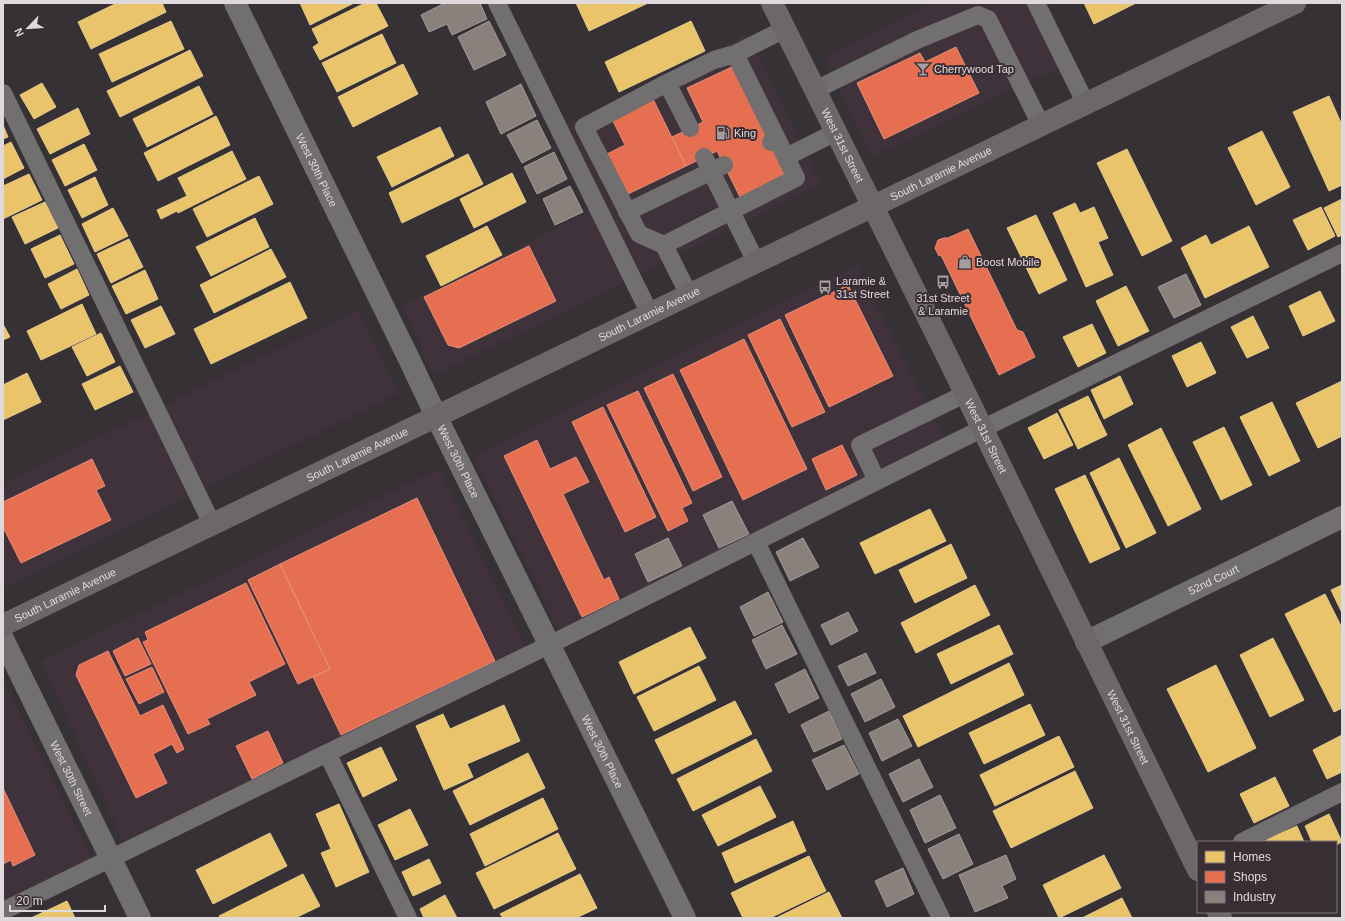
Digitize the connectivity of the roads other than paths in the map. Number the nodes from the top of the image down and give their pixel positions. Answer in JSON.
{"nodes":[{"id":1,"x":235,"y":3,"type":"edge"},
{"id":2,"x":497,"y":3,"type":"edge"},
{"id":3,"x":772,"y":3,"type":"edge"},
{"id":4,"x":1036,"y":3,"type":"edge"},
{"id":5,"x":1295,"y":3,"type":"edge"},
{"id":6,"x":784,"y":29,"type":"junction"},
{"id":7,"x":735,"y":54,"type":"junction"},
{"id":8,"x":667,"y":84,"type":"junction"},
{"id":9,"x":815,"y":90,"type":"junction"},
{"id":10,"x":3,"y":93,"type":"edge"},
{"id":11,"x":1086,"y":104,"type":"junction"},
{"id":12,"x":1040,"y":125,"type":"junction"},
{"id":13,"x":690,"y":128,"type":"dead end"},
{"id":14,"x":836,"y":132,"type":"junction"},
{"id":15,"x":786,"y":157,"type":"junction"},
{"id":16,"x":873,"y":206,"type":"junction"},
{"id":17,"x":730,"y":211,"type":"junction"},
{"id":18,"x":627,"y":212,"type":"junction"},
{"id":19,"x":664,"y":246,"type":"junction"},
{"id":20,"x":1342,"y":253,"type":"edge"},
{"id":21,"x":756,"y":262,"type":"junction"},
{"id":22,"x":689,"y":295,"type":"junction"},
{"id":23,"x":650,"y":314,"type":"junction"},
{"id":24,"x":965,"y":394,"type":"junction"},
{"id":25,"x":436,"y":416,"type":"junction"},
{"id":26,"x":982,"y":429,"type":"junction"},
{"id":27,"x":877,"y":481,"type":"junction"},
{"id":28,"x":1342,"y":518,"type":"edge"},
{"id":29,"x":212,"y":524,"type":"junction"},
{"id":30,"x":756,"y":542,"type":"junction"},
{"id":31,"x":3,"y":625,"type":"edge"},
{"id":32,"x":3,"y":639,"type":"edge"},
{"id":33,"x":1086,"y":642,"type":"junction"},
{"id":34,"x":550,"y":645,"type":"junction"},
{"id":35,"x":327,"y":753,"type":"junction"},
{"id":36,"x":1342,"y":792,"type":"edge"},
{"id":37,"x":1244,"y":841,"type":"edge"},
{"id":38,"x":111,"y":858,"type":"junction"},
{"id":39,"x":1197,"y":866,"type":"edge"},
{"id":40,"x":3,"y":911,"type":"edge"},
{"id":41,"x":140,"y":918,"type":"edge"},
{"id":42,"x":408,"y":918,"type":"edge"},
{"id":43,"x":685,"y":918,"type":"edge"},
{"id":44,"x":941,"y":918,"type":"edge"}],
"edges":[{"from":1,"to":25,"type":"street","name":"West 30th Place"},
{"from":2,"to":23,"type":"lane"},
{"from":3,"to":6,"type":"main road","name":"West 31st Street"},
{"from":4,"to":11,"type":"lane"},
{"from":5,"to":11,"type":"main road","name":"South Laramie Avenue"},
{"from":6,"to":7,"type":"lane"},
{"from":6,"to":9,"type":"main road","name":"West 31st Street"},
{"from":7,"to":8,"type":"lane"},
{"from":7,"to":15,"type":"lane"},
{"from":8,"to":13,"type":"lane"},
{"from":8,"to":18,"type":"lane"},
{"from":9,"to":12,"type":"lane"},
{"from":9,"to":14,"type":"main road","name":"West 31st Street"},
{"from":10,"to":29,"type":"lane"},
{"from":11,"to":12,"type":"main road","name":"South Laramie Avenue"},
{"from":12,"to":16,"type":"main road","name":"South Laramie Avenue"},
{"from":14,"to":15,"type":"lane"},
{"from":14,"to":16,"type":"main road","name":"West 31st Street"},
{"from":15,"to":17,"type":"lane"},
{"from":16,"to":21,"type":"main road","name":"South Laramie Avenue"},
{"from":16,"to":24,"type":"main road","name":"West 31st Street"},
{"from":17,"to":18,"type":"lane"},
{"from":17,"to":19,"type":"lane"},
{"from":17,"to":21,"type":"lane"},
{"from":18,"to":19,"type":"lane"},
{"from":19,"to":22,"type":"lane"},
{"from":20,"to":26,"type":"lane"},
{"from":21,"to":22,"type":"main road","name":"South Laramie Avenue"},
{"from":22,"to":23,"type":"main road","name":"South Laramie Avenue"},
{"from":23,"to":25,"type":"main road","name":"South Laramie Avenue"},
{"from":24,"to":26,"type":"main road","name":"West 31st Street"},
{"from":24,"to":27,"type":"lane"},
{"from":25,"to":29,"type":"main road","name":"South Laramie Avenue"},
{"from":25,"to":34,"type":"street","name":"West 30th Place"},
{"from":26,"to":27,"type":"lane"},
{"from":26,"to":33,"type":"main road","name":"West 31st Street"},
{"from":27,"to":30,"type":"lane"},
{"from":28,"to":33,"type":"street","name":"52nd Court"},
{"from":29,"to":31,"type":"main road","name":"South Laramie Avenue"},
{"from":30,"to":34,"type":"lane"},
{"from":30,"to":44,"type":"lane"},
{"from":32,"to":38,"type":"street","name":"West 30th Street"},
{"from":33,"to":39,"type":"main road","name":"West 31st Street"},
{"from":34,"to":35,"type":"lane"},
{"from":34,"to":43,"type":"street","name":"West 30th Place"},
{"from":35,"to":38,"type":"lane"},
{"from":35,"to":42,"type":"lane"},
{"from":36,"to":37,"type":"lane"},
{"from":38,"to":40,"type":"lane"},
{"from":38,"to":41,"type":"street","name":"West 30th Street"}]}
